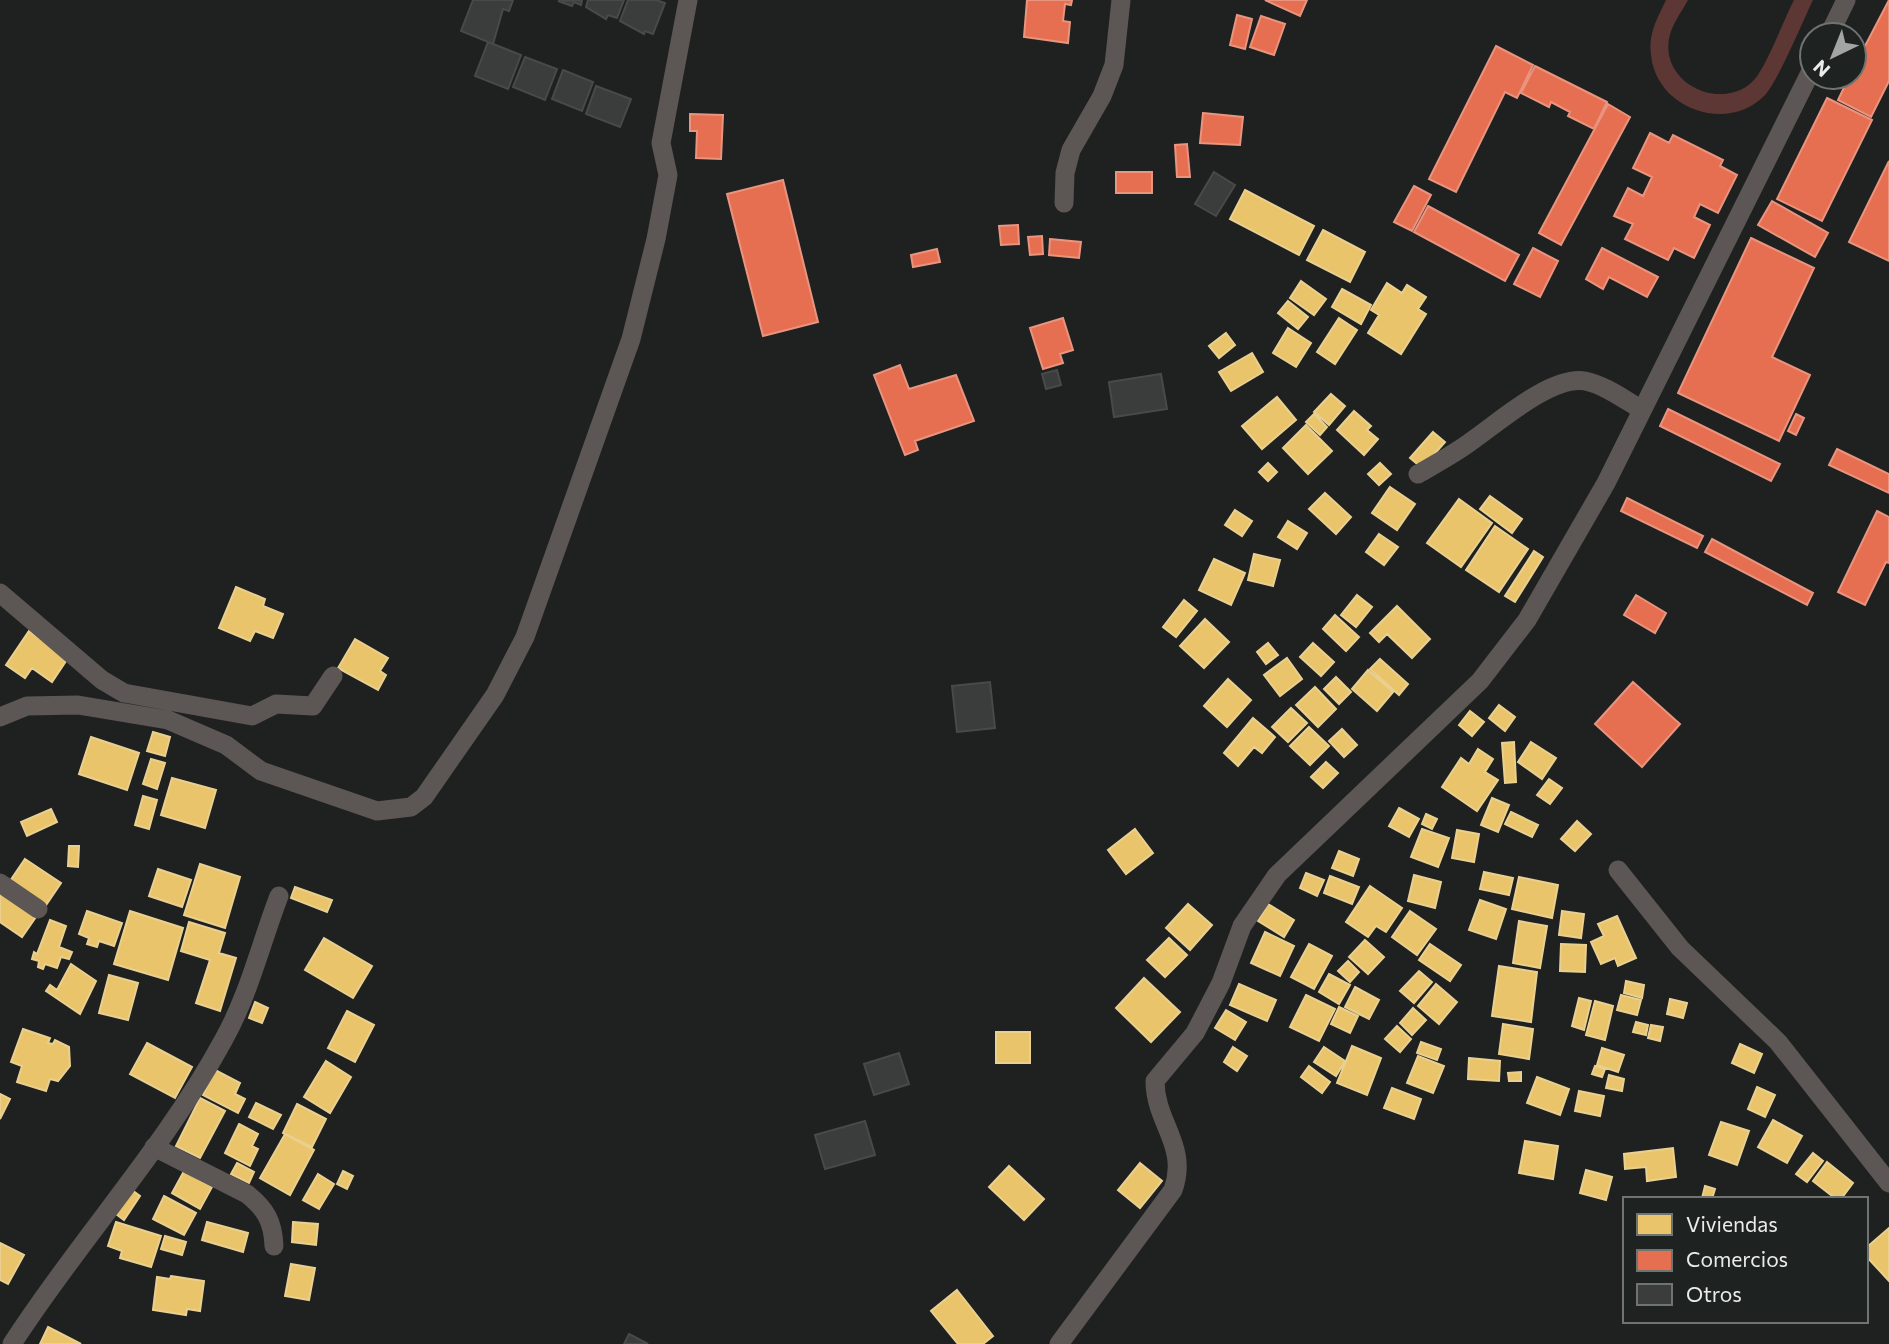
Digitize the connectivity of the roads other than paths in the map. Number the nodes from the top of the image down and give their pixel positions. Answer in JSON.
{"nodes":[{"id":1,"x":688,"y":0,"type":"edge"},
{"id":2,"x":1121,"y":0,"type":"edge"},
{"id":3,"x":1846,"y":0,"type":"edge"},
{"id":4,"x":1836,"y":21,"type":"edge"},
{"id":5,"x":1801,"y":91,"type":"edge"},
{"id":6,"x":1064,"y":203,"type":"dead end"},
{"id":7,"x":1642,"y":410,"type":"junction"},
{"id":8,"x":1419,"y":474,"type":"dead end"},
{"id":9,"x":0,"y":593,"type":"edge"},
{"id":10,"x":333,"y":676,"type":"dead end"},
{"id":11,"x":0,"y":717,"type":"edge"},
{"id":12,"x":1618,"y":870,"type":"dead end"},
{"id":13,"x":0,"y":883,"type":"edge"},
{"id":14,"x":279,"y":896,"type":"dead end"},
{"id":15,"x":38,"y":909,"type":"dead end"},
{"id":16,"x":154,"y":1147,"type":"junction"},
{"id":17,"x":1889,"y":1183,"type":"edge"},
{"id":18,"x":274,"y":1246,"type":"dead end"},
{"id":19,"x":12,"y":1344,"type":"edge"},
{"id":20,"x":1059,"y":1344,"type":"edge"}],
"edges":[{"from":1,"to":11,"type":"street"},
{"from":2,"to":6,"type":"street"},
{"from":3,"to":4,"type":"street"},
{"from":5,"to":7,"type":"street"},
{"from":7,"to":8,"type":"street"},
{"from":7,"to":20,"type":"street"},
{"from":9,"to":10,"type":"street"},
{"from":12,"to":17,"type":"street"},
{"from":13,"to":15,"type":"street"},
{"from":14,"to":16,"type":"street"},
{"from":16,"to":18,"type":"street"},
{"from":16,"to":19,"type":"street"}]}
